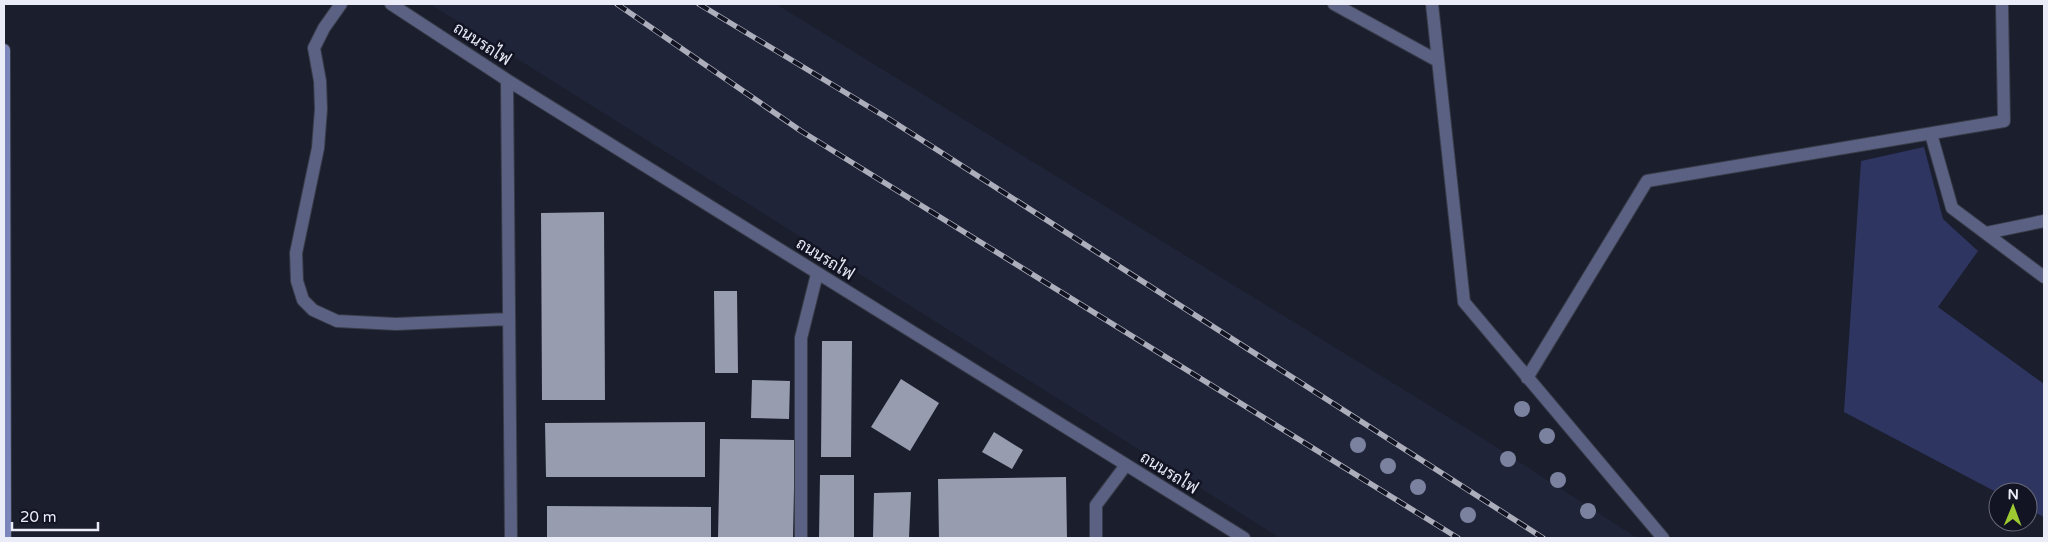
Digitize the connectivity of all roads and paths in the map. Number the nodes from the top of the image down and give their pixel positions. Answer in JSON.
{"nodes":[{"id":1,"x":341,"y":4,"type":"edge"},
{"id":2,"x":391,"y":4,"type":"edge"},
{"id":3,"x":1334,"y":4,"type":"edge"},
{"id":4,"x":1432,"y":4,"type":"edge"},
{"id":5,"x":2002,"y":4,"type":"edge"},
{"id":6,"x":4,"y":50,"type":"edge"},
{"id":7,"x":4,"y":58,"type":"edge"},
{"id":8,"x":1438,"y":60,"type":"junction"},
{"id":9,"x":507,"y":80,"type":"junction"},
{"id":10,"x":1931,"y":134,"type":"junction"},
{"id":11,"x":2044,"y":221,"type":"edge"},
{"id":12,"x":1986,"y":233,"type":"junction"},
{"id":13,"x":817,"y":274,"type":"junction"},
{"id":14,"x":2044,"y":277,"type":"edge"},
{"id":15,"x":509,"y":319,"type":"junction"},
{"id":16,"x":1527,"y":378,"type":"junction"},
{"id":17,"x":1126,"y":465,"type":"junction"},
{"id":18,"x":5,"y":538,"type":"edge"},
{"id":19,"x":511,"y":538,"type":"edge"},
{"id":20,"x":801,"y":538,"type":"edge"},
{"id":21,"x":1096,"y":538,"type":"edge"},
{"id":22,"x":1244,"y":538,"type":"edge"},
{"id":23,"x":1663,"y":538,"type":"edge"}],
"edges":[{"from":1,"to":15,"type":"street"},
{"from":2,"to":9,"type":"street","name":"ถนนรถไฟ"},
{"from":3,"to":8,"type":"street"},
{"from":4,"to":8,"type":"street"},
{"from":5,"to":10,"type":"street"},
{"from":6,"to":7,"type":"main road"},
{"from":7,"to":18,"type":"main road"},
{"from":8,"to":16,"type":"street"},
{"from":9,"to":13,"type":"street","name":"ถนนรถไฟ"},
{"from":9,"to":15,"type":"street"},
{"from":10,"to":12,"type":"street"},
{"from":10,"to":16,"type":"street"},
{"from":11,"to":12,"type":"street"},
{"from":12,"to":14,"type":"street"},
{"from":13,"to":17,"type":"street","name":"ถนนรถไฟ"},
{"from":13,"to":20,"type":"street"},
{"from":15,"to":19,"type":"street"},
{"from":16,"to":23,"type":"street"},
{"from":17,"to":21,"type":"street"},
{"from":17,"to":22,"type":"street","name":"ถนนรถไฟ"}]}
